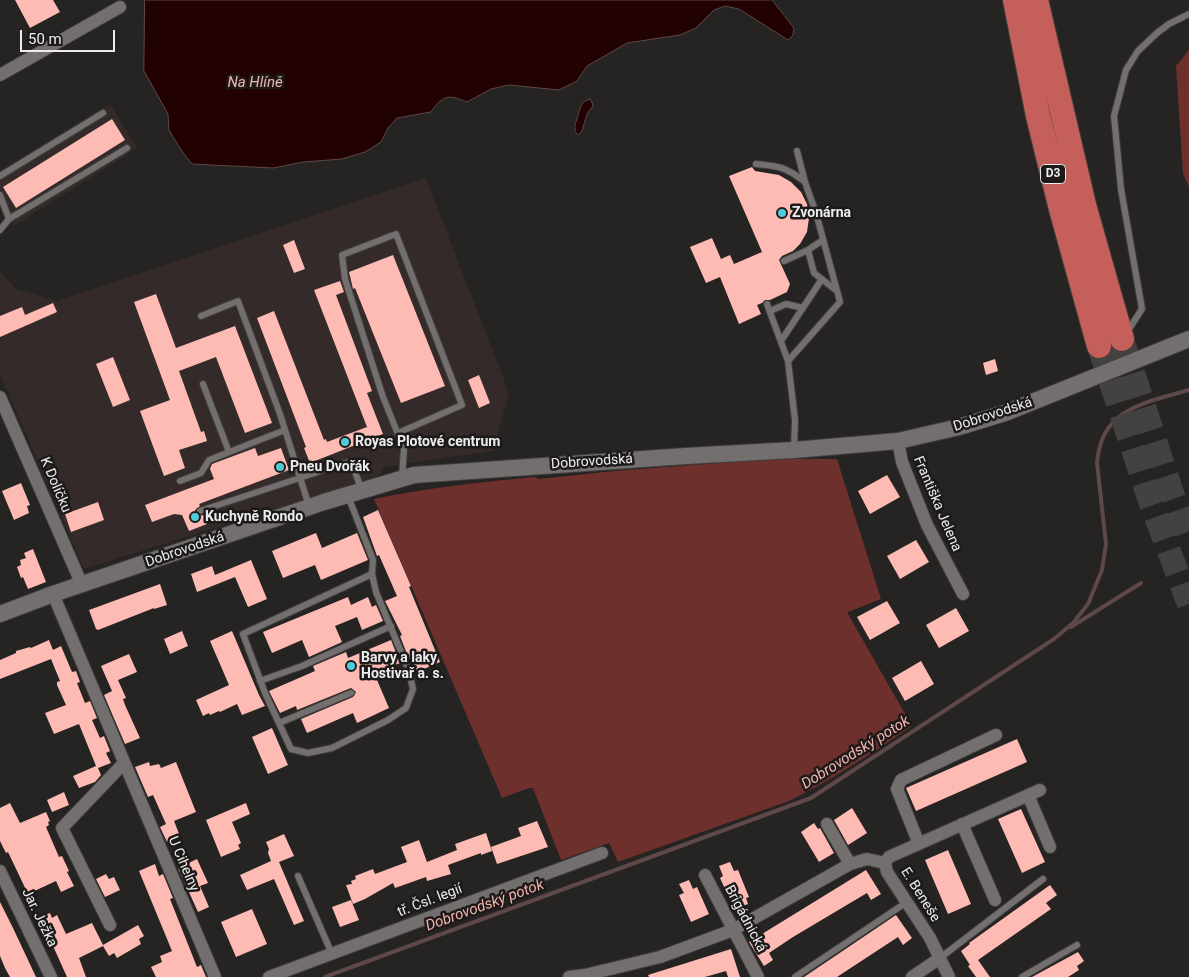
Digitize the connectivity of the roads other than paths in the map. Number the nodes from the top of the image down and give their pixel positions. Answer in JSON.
{"nodes":[{"id":1,"x":1015,"y":0,"type":"edge"},
{"id":2,"x":1036,"y":0,"type":"edge"},
{"id":3,"x":120,"y":7,"type":"dead end"},
{"id":4,"x":1189,"y":14,"type":"edge"},
{"id":5,"x":0,"y":75,"type":"edge"},
{"id":6,"x":102,"y":112,"type":"dead end"},
{"id":7,"x":127,"y":148,"type":"dead end"},
{"id":8,"x":797,"y":150,"type":"dead end"},
{"id":9,"x":756,"y":164,"type":"dead end"},
{"id":10,"x":0,"y":176,"type":"edge"},
{"id":11,"x":805,"y":182,"type":"junction"},
{"id":12,"x":0,"y":195,"type":"edge"},
{"id":13,"x":10,"y":219,"type":"junction"},
{"id":14,"x":0,"y":230,"type":"edge"},
{"id":15,"x":823,"y":240,"type":"junction"},
{"id":16,"x":808,"y":250,"type":"junction"},
{"id":17,"x":784,"y":261,"type":"dead end"},
{"id":18,"x":822,"y":279,"type":"junction"},
{"id":19,"x":837,"y":291,"type":"junction"},
{"id":20,"x":802,"y":308,"type":"junction"},
{"id":21,"x":201,"y":316,"type":"dead end"},
{"id":22,"x":1122,"y":339,"type":"joint"},
{"id":23,"x":1189,"y":339,"type":"edge"},
{"id":24,"x":781,"y":341,"type":"junction"},
{"id":25,"x":1099,"y":346,"type":"tunnel mouth"},
{"id":26,"x":788,"y":361,"type":"junction"},
{"id":27,"x":203,"y":384,"type":"dead end"},
{"id":28,"x":0,"y":397,"type":"edge"},
{"id":29,"x":286,"y":430,"type":"junction"},
{"id":30,"x":398,"y":433,"type":"junction"},
{"id":31,"x":899,"y":446,"type":"junction"},
{"id":32,"x":794,"y":450,"type":"junction"},
{"id":33,"x":229,"y":452,"type":"junction"},
{"id":34,"x":300,"y":477,"type":"junction"},
{"id":35,"x":402,"y":479,"type":"junction"},
{"id":36,"x":180,"y":481,"type":"dead end"},
{"id":37,"x":355,"y":493,"type":"junction"},
{"id":38,"x":309,"y":507,"type":"junction"},
{"id":39,"x":200,"y":511,"type":"dead end"},
{"id":40,"x":372,"y":574,"type":"junction"},
{"id":41,"x":82,"y":585,"type":"junction"},
{"id":42,"x":53,"y":594,"type":"junction"},
{"id":43,"x":963,"y":594,"type":"dead end"},
{"id":44,"x":0,"y":614,"type":"edge"},
{"id":45,"x":391,"y":626,"type":"junction"},
{"id":46,"x":260,"y":680,"type":"junction"},
{"id":47,"x":351,"y":693,"type":"dead end"},
{"id":48,"x":279,"y":723,"type":"junction"},
{"id":49,"x":996,"y":735,"type":"dead end"},
{"id":50,"x":124,"y":763,"type":"junction"},
{"id":51,"x":1040,"y":790,"type":"dead end"},
{"id":52,"x":1028,"y":795,"type":"junction"},
{"id":53,"x":827,"y":824,"type":"dead end"},
{"id":54,"x":962,"y":824,"type":"junction"},
{"id":55,"x":919,"y":844,"type":"junction"},
{"id":56,"x":1050,"y":847,"type":"dead end"},
{"id":57,"x":602,"y":853,"type":"dead end"},
{"id":58,"x":885,"y":863,"type":"junction"},
{"id":59,"x":850,"y":864,"type":"junction"},
{"id":60,"x":0,"y":872,"type":"edge"},
{"id":61,"x":705,"y":875,"type":"dead end"},
{"id":62,"x":298,"y":876,"type":"dead end"},
{"id":63,"x":1043,"y":880,"type":"dead end"},
{"id":64,"x":996,"y":900,"type":"dead end"},
{"id":65,"x":907,"y":902,"type":"junction"},
{"id":66,"x":110,"y":925,"type":"dead end"},
{"id":67,"x":733,"y":930,"type":"junction"},
{"id":68,"x":1077,"y":945,"type":"dead end"},
{"id":69,"x":332,"y":954,"type":"junction"},
{"id":70,"x":940,"y":958,"type":"junction"},
{"id":71,"x":601,"y":974,"type":"edge"},
{"id":72,"x":50,"y":977,"type":"edge"},
{"id":73,"x":215,"y":977,"type":"edge"},
{"id":74,"x":269,"y":977,"type":"edge"},
{"id":75,"x":569,"y":977,"type":"edge"},
{"id":76,"x":758,"y":977,"type":"edge"},
{"id":77,"x":795,"y":977,"type":"edge"},
{"id":78,"x":912,"y":977,"type":"edge"},
{"id":79,"x":949,"y":977,"type":"edge"},
{"id":80,"x":1022,"y":977,"type":"edge"}],
"edges":[{"from":1,"to":25,"type":"highway","number":"D3"},
{"from":2,"to":22,"type":"highway","number":"D3"},
{"from":3,"to":5,"type":"street"},
{"from":4,"to":22,"type":"lane"},
{"from":6,"to":10,"type":"lane"},
{"from":7,"to":13,"type":"lane"},
{"from":8,"to":11,"type":"lane"},
{"from":9,"to":11,"type":"lane"},
{"from":11,"to":15,"type":"lane"},
{"from":12,"to":13,"type":"lane"},
{"from":13,"to":14,"type":"lane"},
{"from":15,"to":16,"type":"lane"},
{"from":15,"to":19,"type":"lane"},
{"from":16,"to":17,"type":"lane"},
{"from":16,"to":18,"type":"lane"},
{"from":18,"to":19,"type":"lane"},
{"from":18,"to":20,"type":"lane"},
{"from":19,"to":26,"type":"lane"},
{"from":20,"to":24,"type":"lane"},
{"from":20,"to":24,"type":"lane"},
{"from":21,"to":29,"type":"lane"},
{"from":23,"to":31,"type":"street","name":"Dobrovodská"},
{"from":24,"to":26,"type":"lane"},
{"from":26,"to":32,"type":"lane"},
{"from":27,"to":33,"type":"lane"},
{"from":28,"to":41,"type":"street","name":"K Dolíčku"},
{"from":29,"to":33,"type":"lane"},
{"from":29,"to":34,"type":"lane"},
{"from":30,"to":30,"type":"lane"},
{"from":30,"to":35,"type":"lane"},
{"from":31,"to":32,"type":"street","name":"Dobrovodská"},
{"from":31,"to":43,"type":"street","name":"Františka Jelena"},
{"from":32,"to":35,"type":"street","name":"Dobrovodská"},
{"from":33,"to":36,"type":"lane"},
{"from":34,"to":37,"type":"lane"},
{"from":34,"to":38,"type":"lane"},
{"from":34,"to":39,"type":"lane"},
{"from":35,"to":37,"type":"street","name":"Dobrovodská"},
{"from":37,"to":38,"type":"street","name":"Dobrovodská"},
{"from":37,"to":40,"type":"lane"},
{"from":38,"to":41,"type":"street","name":"Dobrovodská"},
{"from":40,"to":45,"type":"lane"},
{"from":40,"to":46,"type":"lane"},
{"from":41,"to":42,"type":"street","name":"Dobrovodská"},
{"from":42,"to":44,"type":"street","name":"Dobrovodská"},
{"from":42,"to":50,"type":"street","name":"U Cihelny"},
{"from":45,"to":46,"type":"lane"},
{"from":45,"to":48,"type":"lane"},
{"from":46,"to":48,"type":"lane"},
{"from":47,"to":48,"type":"lane"},
{"from":49,"to":55,"type":"street"},
{"from":50,"to":66,"type":"street"},
{"from":50,"to":73,"type":"street","name":"U Cihelny"},
{"from":51,"to":52,"type":"street"},
{"from":52,"to":54,"type":"street"},
{"from":52,"to":56,"type":"street"},
{"from":53,"to":59,"type":"street"},
{"from":54,"to":55,"type":"street"},
{"from":54,"to":64,"type":"street"},
{"from":55,"to":58,"type":"street"},
{"from":57,"to":69,"type":"street","name":"tř. Čsl. legií"},
{"from":58,"to":59,"type":"street","name":"E. Beneše"},
{"from":58,"to":65,"type":"street","name":"E. Beneše"},
{"from":59,"to":67,"type":"street"},
{"from":60,"to":72,"type":"street","name":"Jar. Ježka"},
{"from":61,"to":67,"type":"street","name":"Brigádnická"},
{"from":62,"to":69,"type":"lane"},
{"from":63,"to":70,"type":"lane"},
{"from":65,"to":70,"type":"street","name":"E. Beneše"},
{"from":65,"to":77,"type":"lane"},
{"from":67,"to":71,"type":"street"},
{"from":67,"to":76,"type":"street","name":"Brigádnická"},
{"from":68,"to":80,"type":"lane"},
{"from":69,"to":74,"type":"street","name":"tř. Čsl. legií"},
{"from":70,"to":78,"type":"street"},
{"from":70,"to":79,"type":"street","name":"E. Beneše"},
{"from":71,"to":75,"type":"street"}]}
